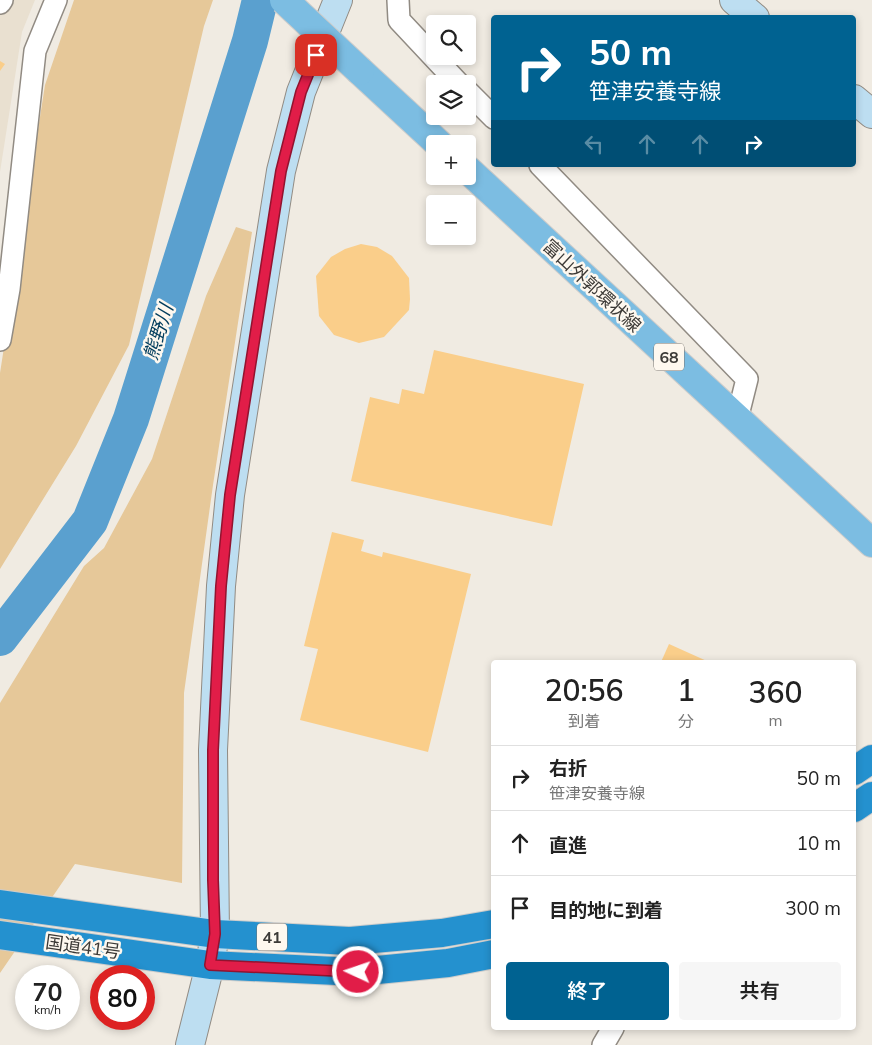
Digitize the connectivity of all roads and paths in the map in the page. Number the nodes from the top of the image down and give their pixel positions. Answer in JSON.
{"nodes":[{"id":1,"x":2,"y":0,"type":"edge"},
{"id":2,"x":56,"y":0,"type":"edge"},
{"id":3,"x":284,"y":0,"type":"edge"},
{"id":4,"x":338,"y":0,"type":"edge"},
{"id":5,"x":398,"y":0,"type":"edge"},
{"id":6,"x":734,"y":0,"type":"edge"},
{"id":7,"x":0,"y":4,"type":"edge"},
{"id":8,"x":752,"y":15,"type":"edge"},
{"id":9,"x":451,"y":75,"type":"edge"},
{"id":10,"x":476,"y":100,"type":"edge"},
{"id":11,"x":856,"y":101,"type":"edge"},
{"id":12,"x":872,"y":114,"type":"edge"},
{"id":13,"x":491,"y":115,"type":"edge"},
{"id":14,"x":429,"y":135,"type":"edge"},
{"id":15,"x":542,"y":167,"type":"edge"},
{"id":16,"x":476,"y":177,"type":"edge"},
{"id":17,"x":0,"y":340,"type":"edge"},
{"id":18,"x":737,"y":419,"type":"junction"},
{"id":19,"x":872,"y":543,"type":"edge"},
{"id":20,"x":872,"y":759,"type":"edge"},
{"id":21,"x":856,"y":770,"type":"edge"},
{"id":22,"x":872,"y":796,"type":"edge"},
{"id":23,"x":856,"y":807,"type":"edge"},
{"id":24,"x":0,"y":904,"type":"edge"},
{"id":25,"x":491,"y":925,"type":"edge"},
{"id":26,"x":215,"y":934,"type":"junction"},
{"id":27,"x":0,"y":935,"type":"edge"},
{"id":28,"x":491,"y":955,"type":"edge"},
{"id":29,"x":210,"y":965,"type":"junction"},
{"id":30,"x":612,"y":1030,"type":"edge"},
{"id":31,"x":190,"y":1045,"type":"edge"},
{"id":32,"x":603,"y":1045,"type":"edge"}],
"edges":[{"from":1,"to":7,"type":"street"},
{"from":2,"to":17,"type":"street"},
{"from":3,"to":14,"type":"main road","bridge":true},
{"from":4,"to":26,"type":"street"},
{"from":5,"to":9,"type":"street"},
{"from":6,"to":8,"type":"street"},
{"from":10,"to":13,"type":"street"},
{"from":11,"to":12,"type":"street"},
{"from":15,"to":18,"type":"street"},
{"from":16,"to":18,"type":"main road","name":"富山外郭環状線","number":"68"},
{"from":18,"to":19,"type":"main road","name":"富山外郭環状線","number":"68"},
{"from":20,"to":21,"type":"highway"},
{"from":22,"to":23,"type":"highway"},
{"from":24,"to":26,"type":"highway","name":"国道41号","number":"41"},
{"from":25,"to":26,"type":"highway","name":"国道41号","number":"41"},
{"from":26,"to":29,"type":"street"},
{"from":27,"to":29,"type":"highway","name":"国道41号","number":"41"},
{"from":28,"to":29,"type":"highway","name":"国道41号","number":"41"},
{"from":29,"to":31,"type":"street"},
{"from":30,"to":32,"type":"street"}]}
